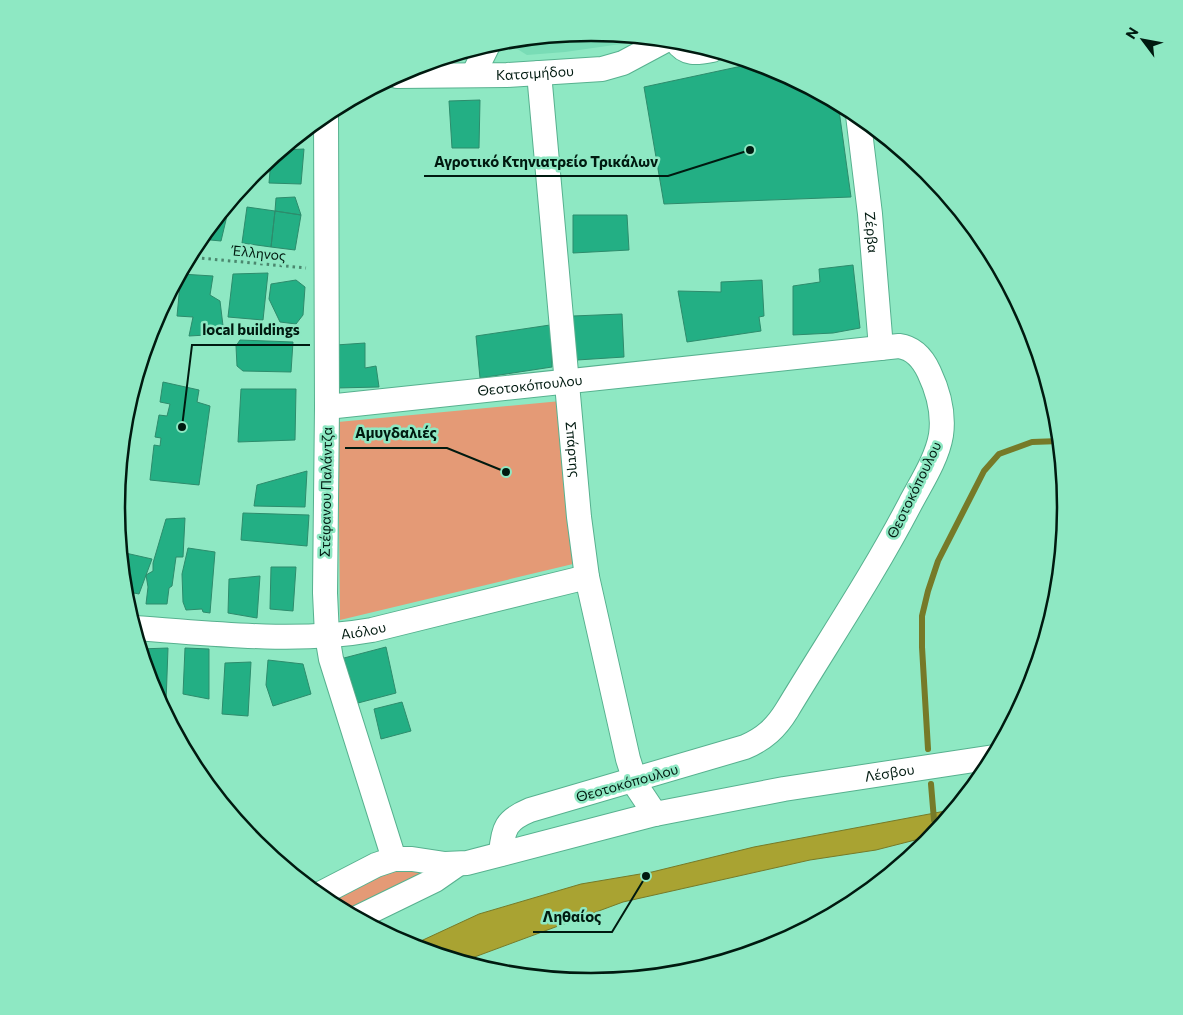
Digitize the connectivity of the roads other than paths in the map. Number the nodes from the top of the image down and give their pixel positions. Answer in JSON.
{"nodes":[{"id":1,"x":656,"y":46,"type":"edge"},
{"id":2,"x":483,"y":54,"type":"edge"},
{"id":3,"x":538,"y":73,"type":"junction"},
{"id":4,"x":473,"y":75,"type":"junction"},
{"id":5,"x":416,"y":76,"type":"edge"},
{"id":6,"x":326,"y":124,"type":"edge"},
{"id":7,"x":859,"y":126,"type":"edge"},
{"id":8,"x":881,"y":348,"type":"junction"},
{"id":9,"x":568,"y":382,"type":"junction"},
{"id":10,"x":327,"y":407,"type":"junction"},
{"id":11,"x":587,"y":577,"type":"junction"},
{"id":12,"x":141,"y":628,"type":"edge"},
{"id":13,"x":327,"y":635,"type":"junction"},
{"id":14,"x":984,"y":760,"type":"edge"},
{"id":15,"x":634,"y":781,"type":"junction"},
{"id":16,"x":655,"y":814,"type":"junction"},
{"id":17,"x":501,"y":854,"type":"junction"},
{"id":18,"x":394,"y":859,"type":"junction"},
{"id":19,"x":458,"y":864,"type":"junction"},
{"id":20,"x":326,"y":891,"type":"edge"},
{"id":21,"x":364,"y":914,"type":"edge"}],
"edges":[{"from":1,"to":3,"type":"street","name":"Κατσιμήδου"},
{"from":2,"to":4,"type":"street"},
{"from":3,"to":4,"type":"street","name":"Κατσιμήδου"},
{"from":3,"to":9,"type":"street","name":"Σπάρτης"},
{"from":4,"to":5,"type":"street","name":"Κατσιμήδου"},
{"from":6,"to":10,"type":"street","name":"Στέφανου Παλάντζα"},
{"from":7,"to":8,"type":"street","name":"Ζέρβα"},
{"from":8,"to":9,"type":"street","name":"Θεοτοκόπουλου"},
{"from":8,"to":15,"type":"street","name":"Θεοτοκόπουλου"},
{"from":9,"to":10,"type":"street","name":"Θεοτοκόπουλου"},
{"from":9,"to":11,"type":"street","name":"Σπάρτης"},
{"from":10,"to":13,"type":"street","name":"Στέφανου Παλάντζα"},
{"from":11,"to":13,"type":"street","name":"Αιόλου"},
{"from":11,"to":15,"type":"street","name":"Σπάρτης"},
{"from":12,"to":13,"type":"street","name":"Αιόλου"},
{"from":13,"to":18,"type":"street","name":"Στέφανου Παλάντζα"},
{"from":14,"to":16,"type":"street","name":"Λέσβου"},
{"from":15,"to":16,"type":"street","name":"Σπάρτης"},
{"from":15,"to":17,"type":"street","name":"Θεοτοκόπουλου"},
{"from":16,"to":17,"type":"street","name":"Λέσβου"},
{"from":17,"to":19,"type":"street","name":"Λέσβου"},
{"from":18,"to":19,"type":"street"},
{"from":18,"to":20,"type":"street"},
{"from":19,"to":21,"type":"street"}]}
